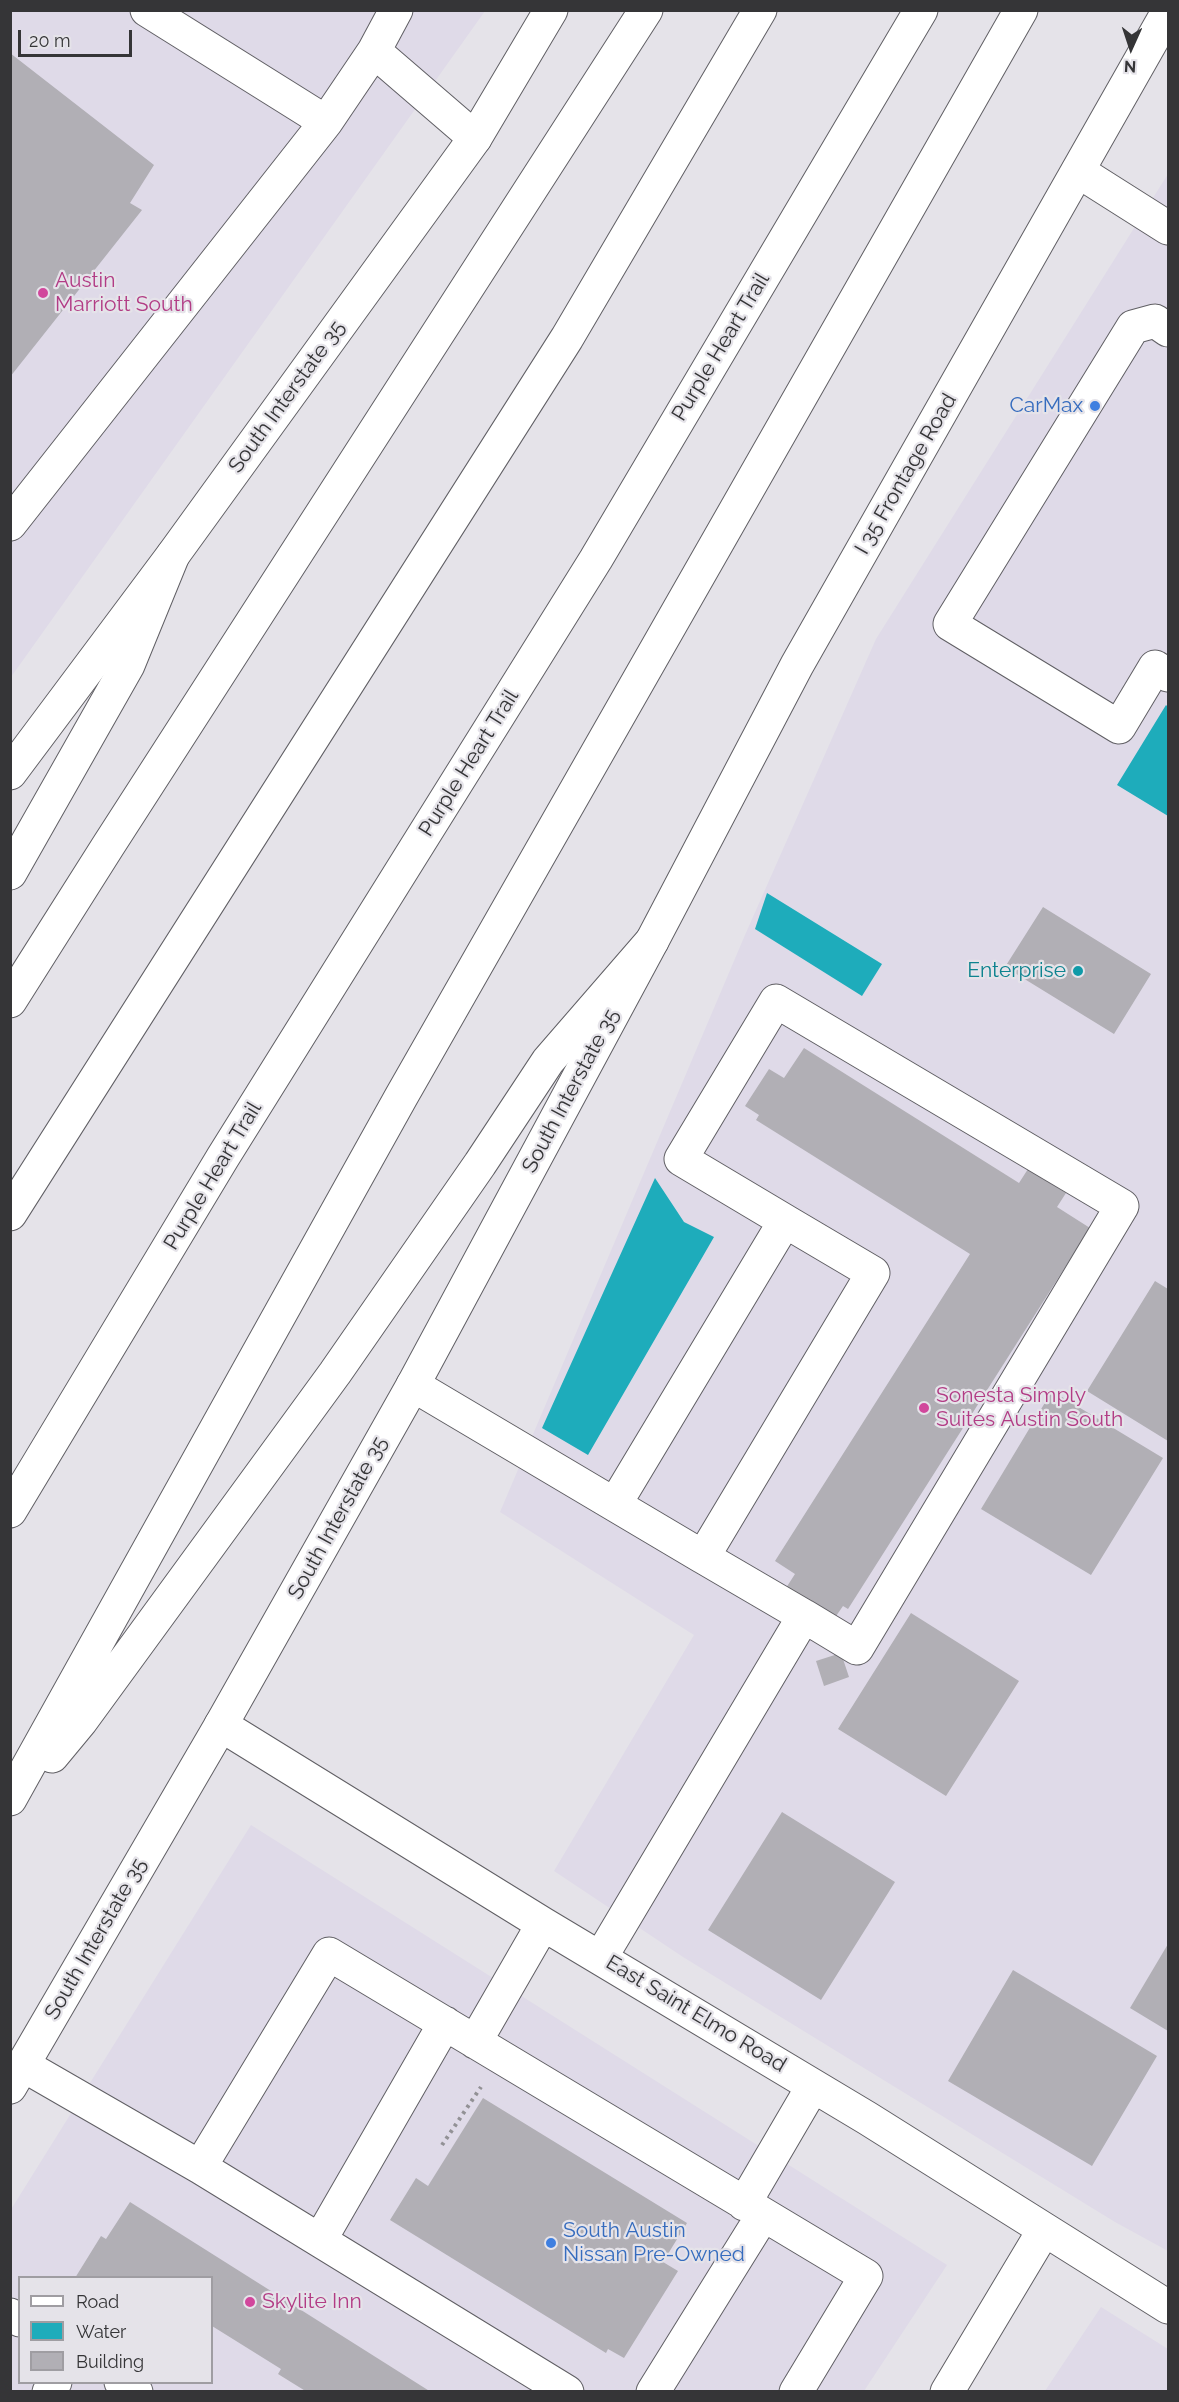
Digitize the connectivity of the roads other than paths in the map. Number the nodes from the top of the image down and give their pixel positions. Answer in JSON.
{"nodes":[{"id":1,"x":147,"y":10,"type":"edge"},
{"id":2,"x":396,"y":10,"type":"edge"},
{"id":3,"x":551,"y":10,"type":"edge"},
{"id":4,"x":646,"y":10,"type":"edge"},
{"id":5,"x":760,"y":10,"type":"edge"},
{"id":6,"x":921,"y":10,"type":"edge"},
{"id":7,"x":1021,"y":10,"type":"edge"},
{"id":8,"x":1168,"y":12,"type":"edge"},
{"id":9,"x":374,"y":51,"type":"junction"},
{"id":10,"x":326,"y":122,"type":"junction"},
{"id":11,"x":475,"y":138,"type":"junction"},
{"id":12,"x":1078,"y":171,"type":"junction"},
{"id":13,"x":1168,"y":228,"type":"edge"},
{"id":14,"x":1168,"y":330,"type":"edge"},
{"id":15,"x":10,"y":524,"type":"edge"},
{"id":16,"x":172,"y":555,"type":"junction"},
{"id":17,"x":1168,"y":675,"type":"edge"},
{"id":18,"x":10,"y":773,"type":"edge"},
{"id":19,"x":10,"y":873,"type":"edge"},
{"id":20,"x":652,"y":941,"type":"junction"},
{"id":21,"x":10,"y":1001,"type":"edge"},
{"id":22,"x":10,"y":1214,"type":"edge"},
{"id":23,"x":785,"y":1221,"type":"junction"},
{"id":24,"x":413,"y":1385,"type":"junction"},
{"id":25,"x":615,"y":1504,"type":"junction"},
{"id":26,"x":10,"y":1512,"type":"edge"},
{"id":27,"x":703,"y":1557,"type":"junction"},
{"id":28,"x":804,"y":1616,"type":"junction"},
{"id":29,"x":221,"y":1725,"type":"junction"},
{"id":30,"x":10,"y":1799,"type":"edge"},
{"id":31,"x":10,"y":1806,"type":"edge"},
{"id":32,"x":543,"y":1924,"type":"junction"},
{"id":33,"x":601,"y":1957,"type":"junction"},
{"id":34,"x":445,"y":2024,"type":"junction"},
{"id":35,"x":475,"y":2042,"type":"junction"},
{"id":36,"x":17,"y":2076,"type":"edge"},
{"id":37,"x":813,"y":2086,"type":"junction"},
{"id":38,"x":200,"y":2167,"type":"junction"},
{"id":39,"x":754,"y":2209,"type":"junction"},
{"id":40,"x":1044,"y":2230,"type":"junction"},
{"id":41,"x":320,"y":2240,"type":"junction"},
{"id":42,"x":1168,"y":2307,"type":"edge"},
{"id":43,"x":567,"y":2391,"type":"edge"},
{"id":44,"x":653,"y":2391,"type":"edge"},
{"id":45,"x":796,"y":2391,"type":"edge"},
{"id":46,"x":947,"y":2391,"type":"edge"}],
"edges":[{"from":1,"to":10,"type":"main road"},
{"from":2,"to":9,"type":"main road"},
{"from":3,"to":11,"type":"main road","name":"South Interstate 35"},
{"from":4,"to":21,"type":"main road"},
{"from":5,"to":22,"type":"main road"},
{"from":6,"to":26,"type":"main road","name":"Purple Heart Trail"},
{"from":7,"to":30,"type":"main road"},
{"from":8,"to":12,"type":"main road","name":"I 35 Frontage Road"},
{"from":9,"to":10,"type":"main road"},
{"from":9,"to":11,"type":"main road"},
{"from":10,"to":15,"type":"main road"},
{"from":11,"to":16,"type":"main road","name":"South Interstate 35"},
{"from":12,"to":13,"type":"main road"},
{"from":12,"to":20,"type":"main road","name":"I 35 Frontage Road"},
{"from":14,"to":17,"type":"main road"},
{"from":16,"to":18,"type":"main road","name":"South Interstate 35"},
{"from":16,"to":19,"type":"main road"},
{"from":20,"to":24,"type":"main road","name":"South Interstate 35"},
{"from":20,"to":31,"type":"main road"},
{"from":23,"to":25,"type":"main road"},
{"from":23,"to":27,"type":"main road"},
{"from":23,"to":28,"type":"main road"},
{"from":24,"to":25,"type":"main road"},
{"from":24,"to":29,"type":"main road","name":"South Interstate 35"},
{"from":25,"to":27,"type":"main road"},
{"from":27,"to":28,"type":"main road"},
{"from":28,"to":33,"type":"main road"},
{"from":29,"to":32,"type":"main road","name":"East Saint Elmo Road"},
{"from":29,"to":36,"type":"main road","name":"South Interstate 35"},
{"from":32,"to":33,"type":"main road","name":"East Saint Elmo Road"},
{"from":32,"to":35,"type":"main road"},
{"from":33,"to":37,"type":"main road","name":"East Saint Elmo Road"},
{"from":34,"to":35,"type":"main road"},
{"from":34,"to":38,"type":"main road"},
{"from":34,"to":41,"type":"main road"},
{"from":35,"to":39,"type":"main road"},
{"from":36,"to":38,"type":"main road"},
{"from":37,"to":39,"type":"main road"},
{"from":37,"to":40,"type":"main road","name":"East Saint Elmo Road"},
{"from":38,"to":41,"type":"main road"},
{"from":39,"to":44,"type":"main road"},
{"from":39,"to":45,"type":"main road"},
{"from":40,"to":42,"type":"main road","name":"East Saint Elmo Road"},
{"from":40,"to":46,"type":"main road"},
{"from":41,"to":43,"type":"main road"}]}
